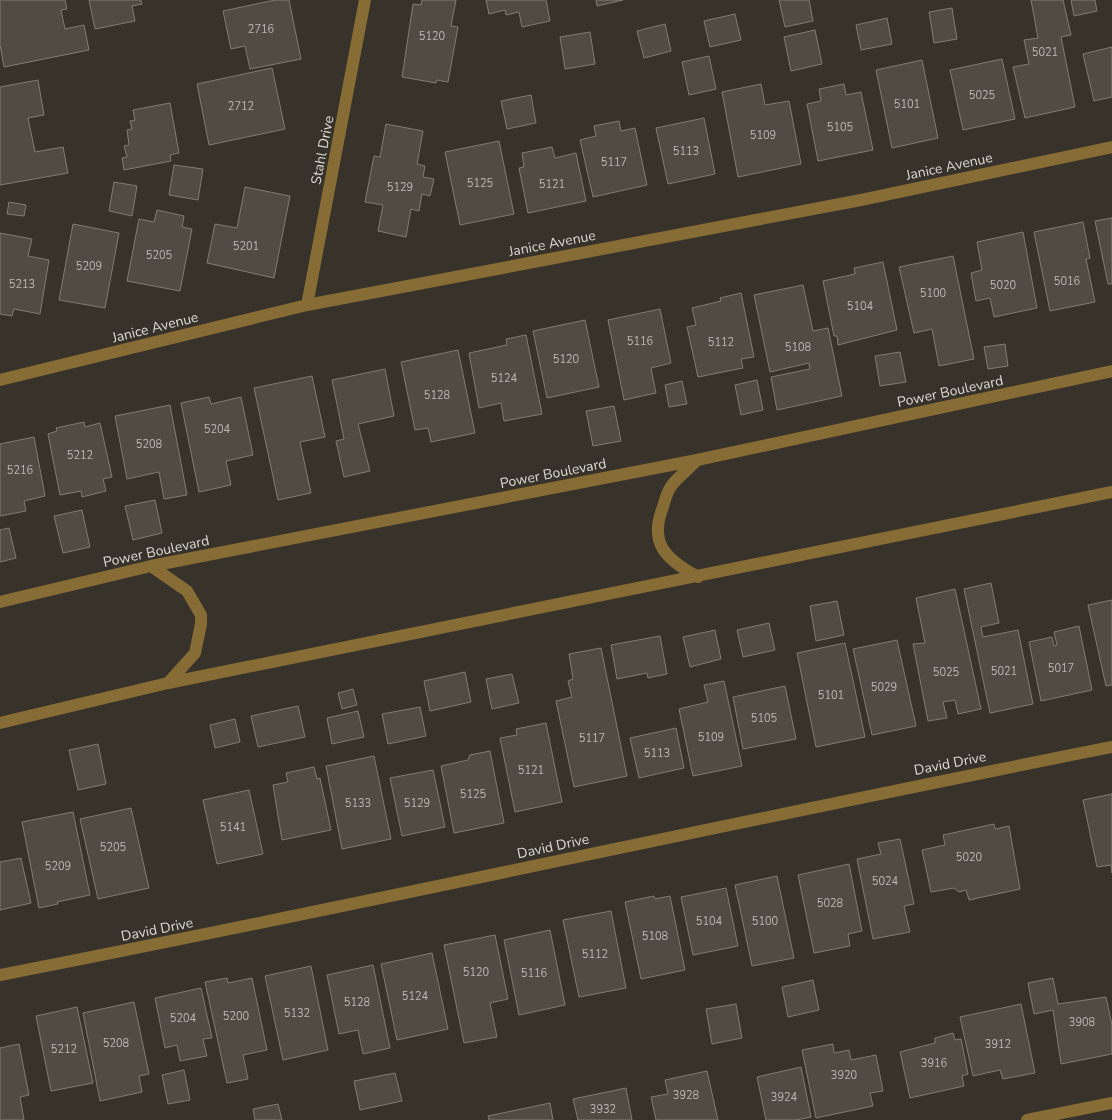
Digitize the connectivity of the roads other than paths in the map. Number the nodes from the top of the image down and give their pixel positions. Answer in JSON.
{"nodes":[{"id":1,"x":365,"y":0,"type":"edge"},
{"id":2,"x":1112,"y":147,"type":"edge"},
{"id":3,"x":308,"y":305,"type":"junction"},
{"id":4,"x":1112,"y":371,"type":"edge"},
{"id":5,"x":0,"y":380,"type":"edge"},
{"id":6,"x":697,"y":460,"type":"junction"},
{"id":7,"x":1112,"y":492,"type":"edge"},
{"id":8,"x":151,"y":566,"type":"junction"},
{"id":9,"x":698,"y":577,"type":"junction"},
{"id":10,"x":0,"y":602,"type":"edge"},
{"id":11,"x":168,"y":683,"type":"junction"},
{"id":12,"x":0,"y":723,"type":"edge"},
{"id":13,"x":1112,"y":747,"type":"edge"},
{"id":14,"x":0,"y":975,"type":"edge"},
{"id":15,"x":1112,"y":1103,"type":"edge"},
{"id":16,"x":1027,"y":1120,"type":"edge"}],
"edges":[{"from":1,"to":3,"type":"street","name":"Stahl Drive"},
{"from":2,"to":3,"type":"street","name":"Janice Avenue"},
{"from":3,"to":5,"type":"street","name":"Janice Avenue"},
{"from":4,"to":6,"type":"street","name":"Power Boulevard"},
{"from":6,"to":8,"type":"street","name":"Power Boulevard"},
{"from":6,"to":9,"type":"street"},
{"from":7,"to":9,"type":"street"},
{"from":8,"to":10,"type":"street","name":"Power Boulevard"},
{"from":8,"to":11,"type":"street"},
{"from":9,"to":11,"type":"street"},
{"from":11,"to":12,"type":"street"},
{"from":13,"to":14,"type":"street","name":"David Drive"},
{"from":15,"to":16,"type":"street"}]}
